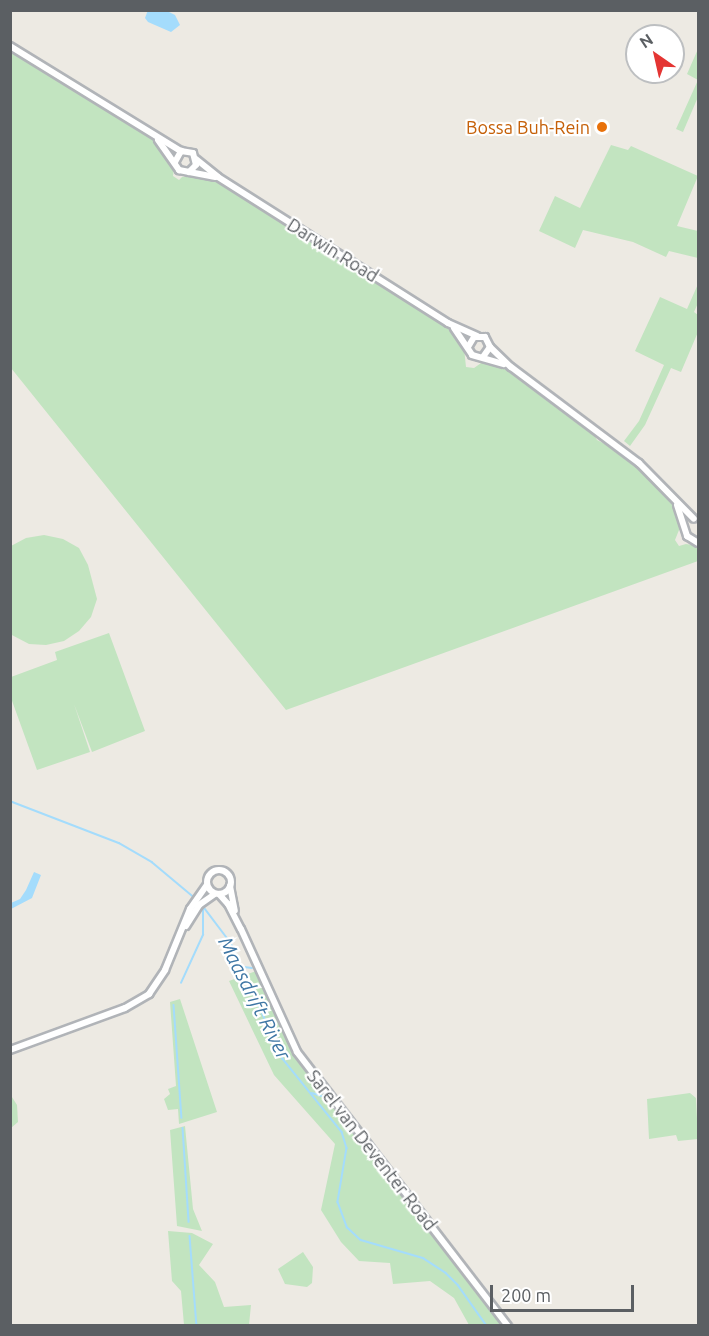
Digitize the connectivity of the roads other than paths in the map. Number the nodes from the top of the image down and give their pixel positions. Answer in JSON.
{"nodes":[{"id":1,"x":10,"y":46,"type":"edge"},
{"id":2,"x":154,"y":136,"type":"junction"},
{"id":3,"x":181,"y":151,"type":"junction"},
{"id":4,"x":196,"y":159,"type":"junction"},
{"id":5,"x":175,"y":162,"type":"junction"},
{"id":6,"x":188,"y":172,"type":"junction"},
{"id":7,"x":218,"y":177,"type":"junction"},
{"id":8,"x":448,"y":323,"type":"junction"},
{"id":9,"x":477,"y":336,"type":"junction"},
{"id":10,"x":468,"y":347,"type":"junction"},
{"id":11,"x":490,"y":347,"type":"junction"},
{"id":12,"x":483,"y":357,"type":"junction"},
{"id":13,"x":511,"y":366,"type":"junction"},
{"id":14,"x":671,"y":495,"type":"junction"},
{"id":15,"x":696,"y":519,"type":"edge"},
{"id":16,"x":685,"y":527,"type":"junction"},
{"id":17,"x":697,"y":541,"type":"edge"},
{"id":18,"x":207,"y":885,"type":"junction"},
{"id":19,"x":230,"y":885,"type":"junction"},
{"id":20,"x":217,"y":894,"type":"junction"},
{"id":21,"x":202,"y":898,"type":"junction"},
{"id":22,"x":241,"y":929,"type":"junction"},
{"id":23,"x":10,"y":1050,"type":"edge"},
{"id":24,"x":508,"y":1326,"type":"edge"}],
"edges":[{"from":1,"to":2,"type":"street"},
{"from":2,"to":3,"type":"street"},
{"from":2,"to":5,"type":"street"},
{"from":3,"to":4,"type":"street"},
{"from":3,"to":5,"type":"street"},
{"from":4,"to":6,"type":"street"},
{"from":4,"to":7,"type":"street","name":"Darwin Road"},
{"from":5,"to":6,"type":"street"},
{"from":6,"to":7,"type":"street","name":"Darwin Road"},
{"from":7,"to":8,"type":"street","name":"Darwin Road"},
{"from":8,"to":9,"type":"street","name":"Darwin Road"},
{"from":8,"to":10,"type":"street","name":"Darwin Road"},
{"from":9,"to":10,"type":"street"},
{"from":9,"to":11,"type":"street"},
{"from":10,"to":12,"type":"street"},
{"from":11,"to":12,"type":"street"},
{"from":11,"to":13,"type":"street"},
{"from":12,"to":13,"type":"street"},
{"from":13,"to":14,"type":"street"},
{"from":14,"to":15,"type":"street"},
{"from":14,"to":16,"type":"street"},
{"from":15,"to":16,"type":"street"},
{"from":16,"to":17,"type":"street"},
{"from":18,"to":19,"type":"street"},
{"from":18,"to":20,"type":"street"},
{"from":18,"to":21,"type":"street"},
{"from":19,"to":20,"type":"street"},
{"from":19,"to":22,"type":"street","name":"Sarel van Deventer Road"},
{"from":20,"to":21,"type":"street"},
{"from":20,"to":22,"type":"street","name":"Sarel van Deventer Road"},
{"from":21,"to":23,"type":"street"},
{"from":22,"to":24,"type":"street","name":"Sarel van Deventer Road"}]}
